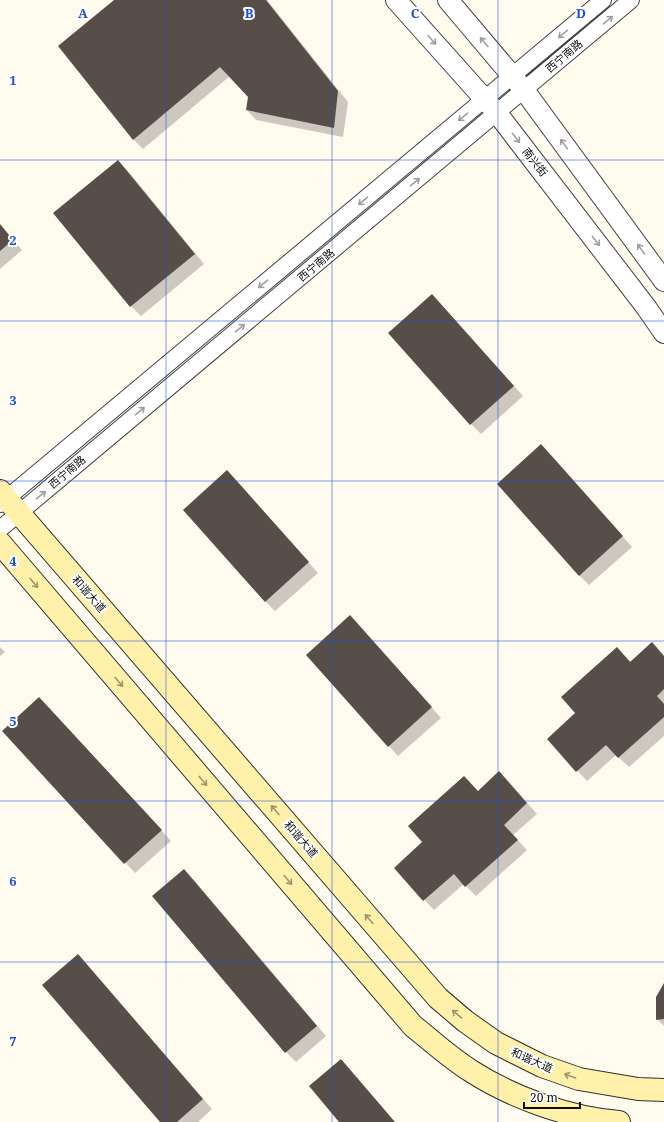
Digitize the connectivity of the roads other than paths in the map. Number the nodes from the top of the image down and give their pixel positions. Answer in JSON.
{"nodes":[{"id":1,"x":396,"y":0,"type":"edge"},
{"id":2,"x":448,"y":0,"type":"edge"},
{"id":3,"x":603,"y":0,"type":"edge"},
{"id":4,"x":631,"y":0,"type":"edge"},
{"id":5,"x":519,"y":83,"type":"junction"},
{"id":6,"x":491,"y":106,"type":"junction"},
{"id":7,"x":664,"y":281,"type":"edge"},
{"id":8,"x":664,"y":333,"type":"edge"},
{"id":9,"x":6,"y":501,"type":"edge"},
{"id":10,"x":0,"y":529,"type":"edge"},
{"id":11,"x":0,"y":543,"type":"edge"},
{"id":12,"x":664,"y":1090,"type":"edge"},
{"id":13,"x":619,"y":1122,"type":"edge"}],
"edges":[{"from":1,"to":6,"type":"street","name":"南兴街","one_way":true},
{"from":5,"to":2,"type":"street","one_way":true},
{"from":3,"to":5,"type":"street","name":"西宁南路","one_way":true},
{"from":5,"to":4,"type":"street","name":"西宁南路","one_way":true},
{"from":5,"to":6,"type":"street","name":"西宁南路"},
{"from":7,"to":5,"type":"street","one_way":true},
{"from":6,"to":8,"type":"street","name":"南兴街","one_way":true},
{"from":6,"to":9,"type":"street","name":"西宁南路"},
{"from":9,"to":10,"type":"street","name":"西宁南路"},
{"from":12,"to":9,"type":"main road","name":"和谐大道","one_way":true},
{"from":11,"to":13,"type":"main road","one_way":true}]}
